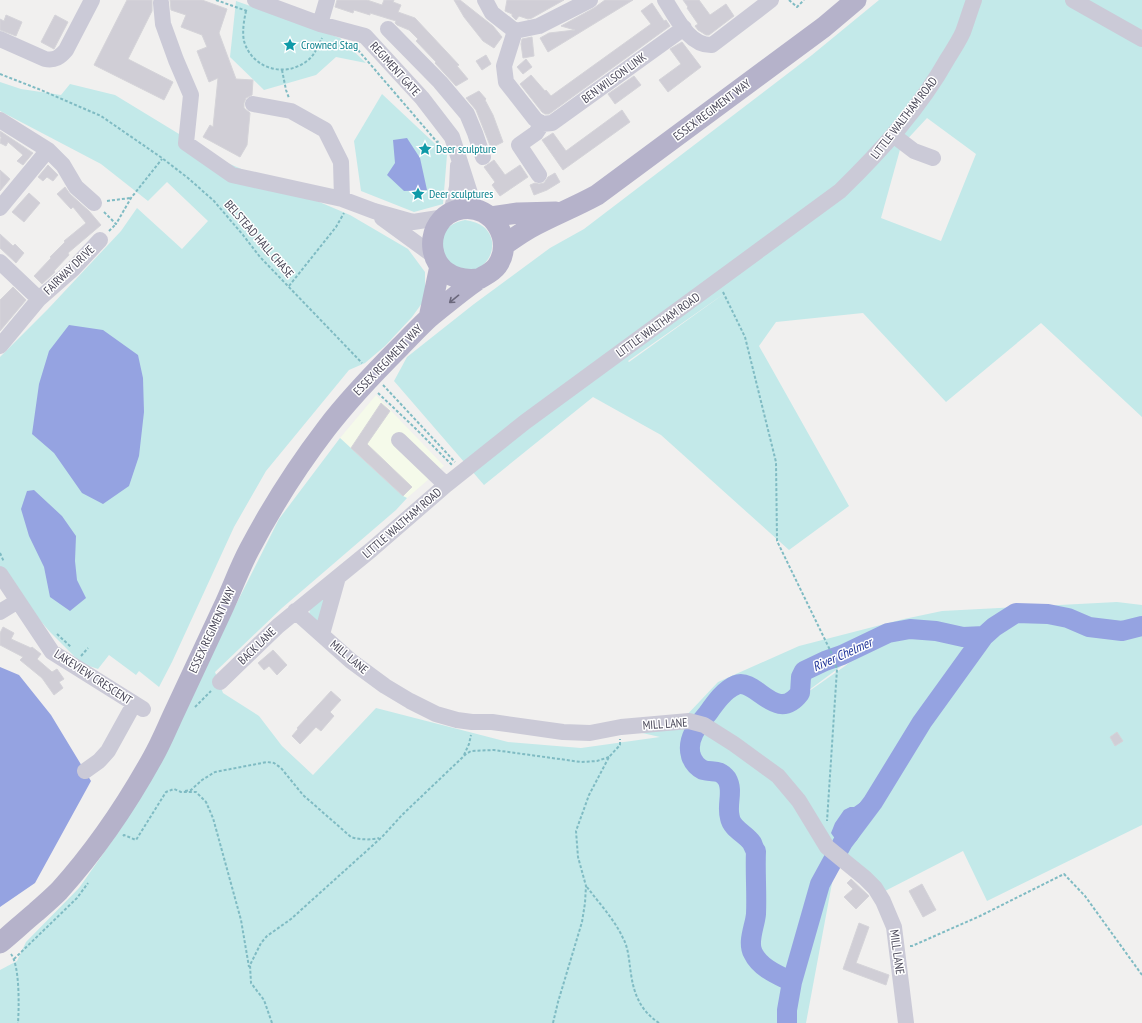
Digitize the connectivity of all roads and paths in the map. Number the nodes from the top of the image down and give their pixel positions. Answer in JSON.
{"nodes":[{"id":1,"x":92,"y":0,"type":"edge"},
{"id":2,"x":216,"y":0,"type":"edge"},
{"id":3,"x":327,"y":0,"type":"edge"},
{"id":4,"x":485,"y":0,"type":"edge"},
{"id":5,"x":590,"y":0,"type":"edge"},
{"id":6,"x":665,"y":0,"type":"edge"},
{"id":7,"x":771,"y":0,"type":"edge"},
{"id":8,"x":789,"y":0,"type":"edge"},
{"id":9,"x":804,"y":0,"type":"edge"},
{"id":10,"x":856,"y":0,"type":"edge"},
{"id":11,"x":974,"y":0,"type":"edge"},
{"id":12,"x":1073,"y":0,"type":"edge"},
{"id":13,"x":161,"y":3,"type":"dead end"},
{"id":14,"x":251,"y":8,"type":"edge"},
{"id":15,"x":684,"y":28,"type":"junction"},
{"id":16,"x":388,"y":29,"type":"dead end"},
{"id":17,"x":321,"y":30,"type":"junction"},
{"id":18,"x":515,"y":31,"type":"junction"},
{"id":19,"x":0,"y":39,"type":"edge"},
{"id":20,"x":1142,"y":39,"type":"edge"},
{"id":21,"x":354,"y":45,"type":"dead end"},
{"id":22,"x":282,"y":70,"type":"junction"},
{"id":23,"x":0,"y":74,"type":"edge"},
{"id":24,"x":440,"y":82,"type":"junction"},
{"id":25,"x":422,"y":98,"type":"junction"},
{"id":26,"x":289,"y":100,"type":"dead end"},
{"id":27,"x":253,"y":104,"type":"dead end"},
{"id":28,"x":0,"y":120,"type":"edge"},
{"id":29,"x":542,"y":124,"type":"junction"},
{"id":30,"x":893,"y":135,"type":"junction"},
{"id":31,"x":452,"y":137,"type":"junction"},
{"id":32,"x":48,"y":150,"type":"junction"},
{"id":33,"x":483,"y":157,"type":"dead end"},
{"id":34,"x":162,"y":158,"type":"junction"},
{"id":35,"x":933,"y":158,"type":"dead end"},
{"id":36,"x":459,"y":160,"type":"junction"},
{"id":37,"x":539,"y":175,"type":"dead end"},
{"id":38,"x":131,"y":198,"type":"junction"},
{"id":39,"x":346,"y":201,"type":"junction"},
{"id":40,"x":94,"y":203,"type":"junction"},
{"id":41,"x":0,"y":208,"type":"edge"},
{"id":42,"x":374,"y":211,"type":"junction"},
{"id":43,"x":563,"y":211,"type":"junction"},
{"id":44,"x":483,"y":213,"type":"junction"},
{"id":45,"x":448,"y":215,"type":"junction"},
{"id":46,"x":100,"y":240,"type":"dead end"},
{"id":47,"x":504,"y":245,"type":"junction"},
{"id":48,"x":437,"y":261,"type":"junction"},
{"id":49,"x":0,"y":262,"type":"edge"},
{"id":50,"x":479,"y":279,"type":"junction"},
{"id":51,"x":718,"y":282,"type":"junction"},
{"id":52,"x":289,"y":286,"type":"junction"},
{"id":53,"x":39,"y":299,"type":"junction"},
{"id":54,"x":429,"y":318,"type":"junction"},
{"id":55,"x":0,"y":346,"type":"edge"},
{"id":56,"x":367,"y":374,"type":"junction"},
{"id":57,"x":399,"y":440,"type":"dead end"},
{"id":58,"x":462,"y":473,"type":"junction"},
{"id":59,"x":446,"y":485,"type":"junction"},
{"id":60,"x":0,"y":574,"type":"edge"},
{"id":61,"x":338,"y":577,"type":"junction"},
{"id":62,"x":18,"y":601,"type":"junction"},
{"id":63,"x":0,"y":612,"type":"edge"},
{"id":64,"x":295,"y":612,"type":"junction"},
{"id":65,"x":322,"y":634,"type":"junction"},
{"id":66,"x":220,"y":682,"type":"dead end"},
{"id":67,"x":472,"y":722,"type":"junction"},
{"id":68,"x":621,"y":727,"type":"junction"},
{"id":69,"x":609,"y":757,"type":"junction"},
{"id":70,"x":462,"y":758,"type":"junction"},
{"id":71,"x":85,"y":771,"type":"dead end"},
{"id":72,"x":178,"y":791,"type":"junction"},
{"id":73,"x":382,"y":837,"type":"junction"},
{"id":74,"x":120,"y":840,"type":"dead end"},
{"id":75,"x":825,"y":843,"type":"junction"},
{"id":76,"x":90,"y":880,"type":"dead end"},
{"id":77,"x":586,"y":886,"type":"junction"},
{"id":78,"x":895,"y":933,"type":"junction"},
{"id":79,"x":0,"y":943,"type":"edge"},
{"id":80,"x":14,"y":959,"type":"junction"},
{"id":81,"x":1142,"y":975,"type":"edge"},
{"id":82,"x":251,"y":983,"type":"junction"},
{"id":83,"x":18,"y":1023,"type":"edge"},
{"id":84,"x":272,"y":1023,"type":"edge"},
{"id":85,"x":552,"y":1023,"type":"edge"},
{"id":86,"x":659,"y":1023,"type":"edge"},
{"id":87,"x":906,"y":1023,"type":"edge"}],
"edges":[{"from":1,"to":19,"type":"street"},
{"from":2,"to":14,"type":"path"},
{"from":3,"to":17,"type":"street"},
{"from":4,"to":18,"type":"street"},
{"from":5,"to":18,"type":"street"},
{"from":6,"to":15,"type":"street"},
{"from":7,"to":15,"type":"street"},
{"from":8,"to":9,"type":"path"},
{"from":10,"to":43,"type":"main road","name":"ESSEX REGIMENT WAY"},
{"from":11,"to":30,"type":"street","name":"LITTLE WALTHAM ROAD"},
{"from":12,"to":20,"type":"street"},
{"from":13,"to":39,"type":"street"},
{"from":14,"to":17,"type":"street","name":"REGIMENT GATE"},
{"from":14,"to":22,"type":"path"},
{"from":15,"to":29,"type":"street","name":"BEN WILSON LINK"},
{"from":16,"to":24,"type":"street"},
{"from":17,"to":22,"type":"path"},
{"from":17,"to":25,"type":"street","name":"REGIMENT GATE"},
{"from":18,"to":29,"type":"street"},
{"from":21,"to":31,"type":"path"},
{"from":22,"to":26,"type":"path"},
{"from":23,"to":34,"type":"path","name":"BELSTEAD HALL CHASE"},
{"from":24,"to":25,"type":"street"},
{"from":24,"to":33,"type":"street"},
{"from":25,"to":31,"type":"street","name":"REGIMENT GATE"},
{"from":27,"to":39,"type":"street"},
{"from":28,"to":32,"type":"street"},
{"from":29,"to":37,"type":"street","name":"BEN WILSON LINK"},
{"from":30,"to":35,"type":"street"},
{"from":30,"to":51,"type":"street","name":"LITTLE WALTHAM ROAD"},
{"from":31,"to":36,"type":"street","name":"REGIMENT GATE"},
{"from":32,"to":40,"type":"street"},
{"from":32,"to":41,"type":"street"},
{"from":34,"to":38,"type":"path"},
{"from":34,"to":52,"type":"path","name":"BELSTEAD HALL CHASE"},
{"from":36,"to":44,"type":"street","name":"REGIMENT GATE"},
{"from":36,"to":45,"type":"street","name":"REGIMENT GATE"},
{"from":38,"to":40,"type":"path"},
{"from":38,"to":40,"type":"path"},
{"from":39,"to":42,"type":"street"},
{"from":39,"to":52,"type":"path"},
{"from":42,"to":45,"type":"street"},
{"from":42,"to":48,"type":"street"},
{"from":43,"to":44,"type":"main road","name":"ESSEX REGIMENT WAY"},
{"from":43,"to":47,"type":"main road","name":"ESSEX REGIMENT WAY"},
{"from":44,"to":45,"type":"main road","name":"ESSEX REGIMENT WAY"},
{"from":44,"to":47,"type":"main road"},
{"from":45,"to":48,"type":"main road","name":"ESSEX REGIMENT WAY"},
{"from":46,"to":53,"type":"street","name":"FAIRWAY DRIVE"},
{"from":47,"to":50,"type":"main road","name":"ESSEX REGIMENT WAY"},
{"from":48,"to":50,"type":"main road"},
{"from":48,"to":54,"type":"main road","name":"ESSEX REGIMENT WAY"},
{"from":49,"to":53,"type":"street","name":"FAIRWAY DRIVE"},
{"from":50,"to":54,"type":"main road","name":"ESSEX REGIMENT WAY","one_way":true},
{"from":51,"to":58,"type":"street","name":"LITTLE WALTHAM ROAD"},
{"from":51,"to":75,"type":"path"},
{"from":52,"to":56,"type":"path","name":"BELSTEAD HALL CHASE"},
{"from":53,"to":55,"type":"street","name":"FAIRWAY DRIVE"},
{"from":54,"to":56,"type":"main road","name":"ESSEX REGIMENT WAY"},
{"from":56,"to":58,"type":"path","name":"BELSTEAD HALL CHASE"},
{"from":56,"to":58,"type":"path"},
{"from":56,"to":79,"type":"main road","name":"ESSEX REGIMENT WAY"},
{"from":57,"to":59,"type":"street"},
{"from":58,"to":59,"type":"street","name":"LITTLE WALTHAM ROAD"},
{"from":59,"to":61,"type":"street","name":"LITTLE WALTHAM ROAD"},
{"from":60,"to":62,"type":"street","name":"LAKEVIEW CRESCENT"},
{"from":61,"to":64,"type":"street","name":"LITTLE WALTHAM ROAD"},
{"from":61,"to":65,"type":"street","name":"MILL LANE"},
{"from":62,"to":63,"type":"street"},
{"from":62,"to":71,"type":"street","name":"LAKEVIEW CRESCENT"},
{"from":64,"to":65,"type":"street","name":"MILL LANE"},
{"from":64,"to":66,"type":"street","name":"BACK LANE"},
{"from":65,"to":67,"type":"street","name":"MILL LANE"},
{"from":67,"to":68,"type":"street","name":"MILL LANE"},
{"from":67,"to":70,"type":"path"},
{"from":68,"to":69,"type":"path"},
{"from":68,"to":75,"type":"street","name":"MILL LANE"},
{"from":69,"to":70,"type":"path"},
{"from":69,"to":77,"type":"path"},
{"from":70,"to":73,"type":"path"},
{"from":72,"to":73,"type":"path"},
{"from":72,"to":74,"type":"path"},
{"from":72,"to":82,"type":"path"},
{"from":73,"to":82,"type":"path"},
{"from":75,"to":78,"type":"street","name":"MILL LANE"},
{"from":76,"to":80,"type":"path"},
{"from":77,"to":85,"type":"path"},
{"from":77,"to":86,"type":"path"},
{"from":78,"to":81,"type":"path"},
{"from":78,"to":87,"type":"street","name":"MILL LANE"},
{"from":79,"to":80,"type":"path"},
{"from":80,"to":83,"type":"path"},
{"from":82,"to":84,"type":"path"}]}
